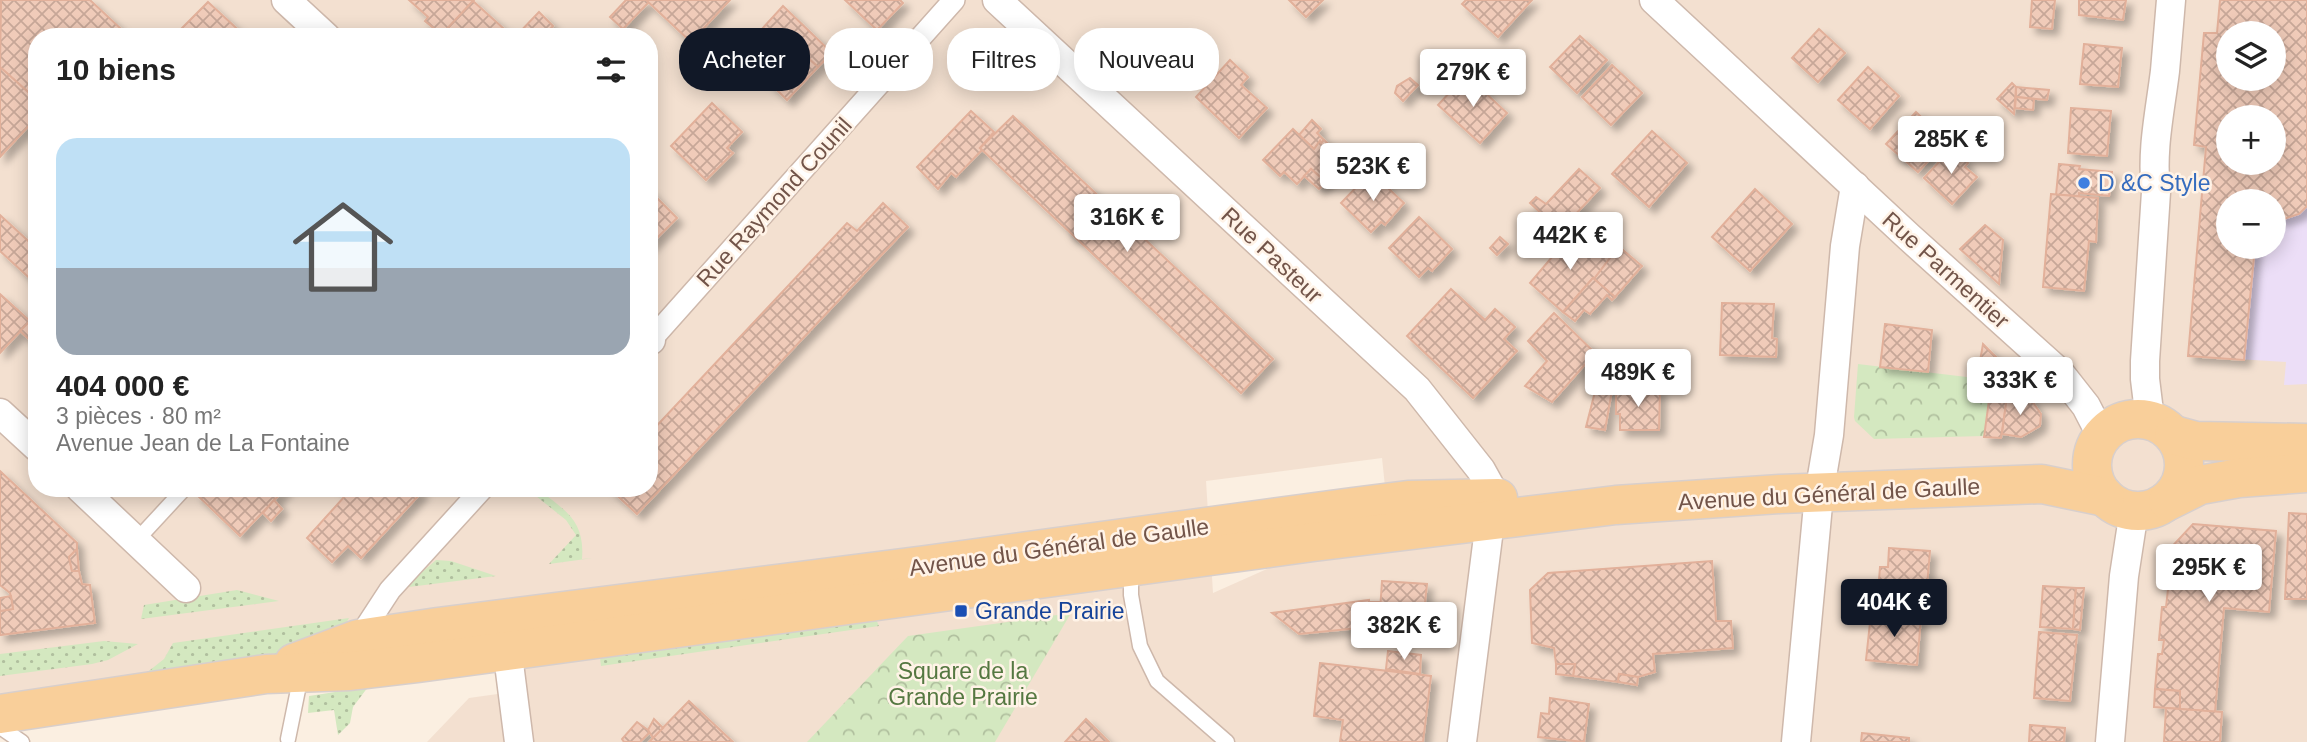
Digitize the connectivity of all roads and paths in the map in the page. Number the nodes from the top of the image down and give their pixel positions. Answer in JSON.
{"nodes":[{"id":1,"x":286,"y":0,"type":"edge"},
{"id":2,"x":954,"y":0,"type":"edge"},
{"id":3,"x":997,"y":0,"type":"edge"},
{"id":4,"x":1654,"y":0,"type":"edge"},
{"id":5,"x":2171,"y":0,"type":"edge"},
{"id":6,"x":316,"y":28,"type":"edge"},
{"id":7,"x":1855,"y":186,"type":"junction"},
{"id":8,"x":658,"y":331,"type":"edge"},
{"id":9,"x":0,"y":413,"type":"edge"},
{"id":10,"x":2162,"y":427,"type":"junction"},
{"id":11,"x":28,"y":439,"type":"edge"},
{"id":12,"x":2307,"y":443,"type":"edge"},
{"id":13,"x":2097,"y":446,"type":"junction"},
{"id":14,"x":2307,"y":473,"type":"edge"},
{"id":15,"x":2042,"y":484,"type":"junction"},
{"id":16,"x":1819,"y":494,"type":"junction"},
{"id":17,"x":90,"y":497,"type":"edge"},
{"id":18,"x":177,"y":497,"type":"edge"},
{"id":19,"x":475,"y":497,"type":"edge"},
{"id":20,"x":2136,"y":503,"type":"junction"},
{"id":21,"x":1353,"y":507,"type":"junction"},
{"id":22,"x":1493,"y":509,"type":"junction"},
{"id":23,"x":136,"y":541,"type":"junction"},
{"id":24,"x":1131,"y":567,"type":"junction"},
{"id":25,"x":186,"y":588,"type":"dead end"},
{"id":26,"x":506,"y":634,"type":"junction"},
{"id":27,"x":358,"y":639,"type":"junction"},
{"id":28,"x":284,"y":674,"type":"junction"},
{"id":29,"x":0,"y":714,"type":"edge"},
{"id":30,"x":0,"y":727,"type":"edge"},
{"id":31,"x":288,"y":739,"type":"dead end"},
{"id":32,"x":22,"y":742,"type":"edge"},
{"id":33,"x":519,"y":742,"type":"edge"},
{"id":34,"x":1227,"y":742,"type":"edge"},
{"id":35,"x":1462,"y":742,"type":"edge"},
{"id":36,"x":1796,"y":742,"type":"edge"},
{"id":37,"x":2109,"y":742,"type":"edge"}],
"edges":[{"from":1,"to":6,"type":"street"},
{"from":2,"to":8,"type":"street","name":"Rue Raymond Counil"},
{"from":3,"to":22,"type":"street","name":"Rue Pasteur"},
{"from":4,"to":7,"type":"street","name":"Rue Parmentier"},
{"from":5,"to":10,"type":"street"},
{"from":7,"to":13,"type":"street","name":"Rue Parmentier"},
{"from":7,"to":16,"type":"street"},
{"from":9,"to":11,"type":"street"},
{"from":10,"to":12,"type":"main road","name":"Avenue du Général de Gaulle"},
{"from":10,"to":13,"type":"main road","name":"Avenue du Général de Gaulle"},
{"from":10,"to":20,"type":"main road"},
{"from":13,"to":15,"type":"main road","name":"Avenue du Général de Gaulle"},
{"from":13,"to":20,"type":"main road"},
{"from":14,"to":20,"type":"main road"},
{"from":15,"to":16,"type":"main road","name":"Avenue du Général de Gaulle"},
{"from":15,"to":20,"type":"main road","name":"Avenue du Général de Gaulle"},
{"from":16,"to":22,"type":"main road","name":"Avenue du Général de Gaulle"},
{"from":16,"to":36,"type":"street"},
{"from":17,"to":23,"type":"street"},
{"from":18,"to":23,"type":"lane"},
{"from":19,"to":27,"type":"street"},
{"from":20,"to":37,"type":"street"},
{"from":21,"to":22,"type":"main road","name":"Avenue du Général de Gaulle"},
{"from":21,"to":24,"type":"lane"},
{"from":21,"to":26,"type":"main road","name":"Avenue du Général de Gaulle"},
{"from":22,"to":24,"type":"main road","name":"Avenue du Général de Gaulle"},
{"from":22,"to":35,"type":"street"},
{"from":23,"to":25,"type":"street"},
{"from":24,"to":26,"type":"main road","name":"Avenue du Général de Gaulle"},
{"from":24,"to":34,"type":"lane"},
{"from":26,"to":27,"type":"main road","name":"Avenue du Général de Gaulle"},
{"from":26,"to":28,"type":"main road","name":"Avenue du Général de Gaulle"},
{"from":26,"to":33,"type":"street"},
{"from":27,"to":28,"type":"main road","name":"Avenue du Général de Gaulle"},
{"from":28,"to":29,"type":"main road","name":"Avenue du Général de Gaulle"},
{"from":28,"to":31,"type":"lane"},
{"from":30,"to":32,"type":"lane"}]}
